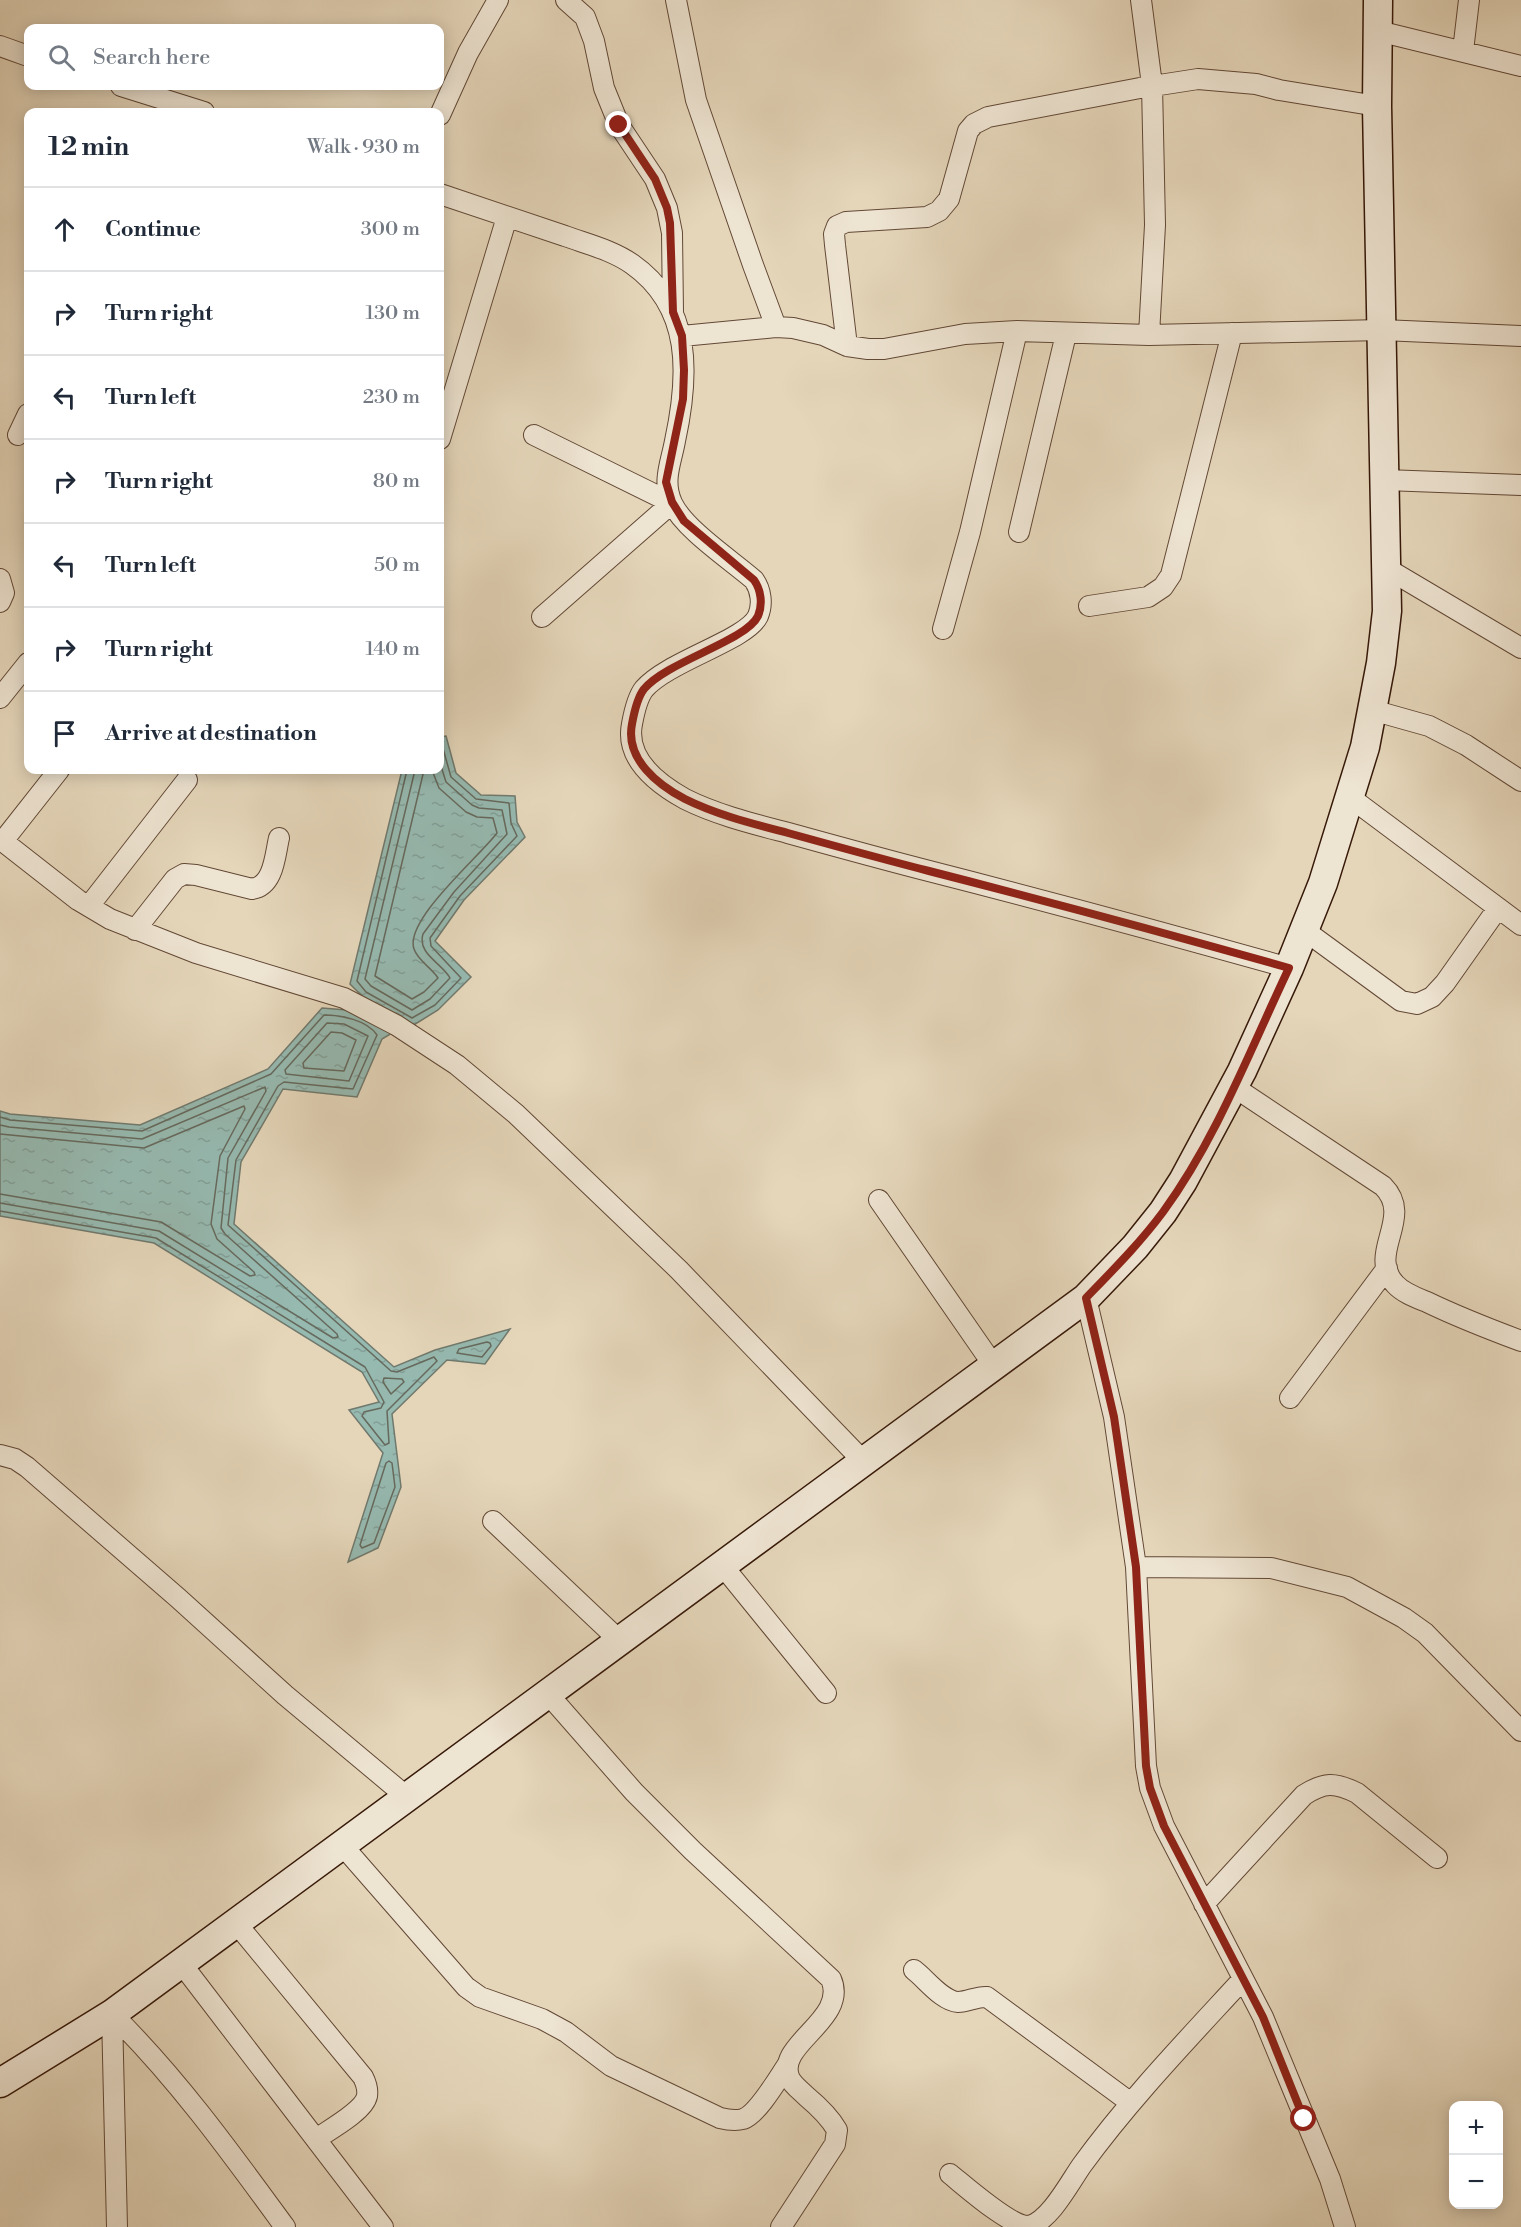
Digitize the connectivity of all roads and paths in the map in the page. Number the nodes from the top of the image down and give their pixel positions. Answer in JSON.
{"nodes":[{"id":1,"x":498,"y":0,"type":"edge"},
{"id":2,"x":566,"y":0,"type":"edge"},
{"id":3,"x":676,"y":0,"type":"edge"},
{"id":4,"x":1141,"y":0,"type":"edge"},
{"id":5,"x":1378,"y":0,"type":"edge"},
{"id":6,"x":1469,"y":0,"type":"edge"},
{"id":7,"x":1378,"y":31,"type":"junction"},
{"id":8,"x":0,"y":46,"type":"edge"},
{"id":9,"x":1463,"y":51,"type":"junction"},
{"id":10,"x":24,"y":55,"type":"edge"},
{"id":11,"x":1521,"y":66,"type":"edge"},
{"id":12,"x":1152,"y":86,"type":"junction"},
{"id":13,"x":130,"y":90,"type":"edge"},
{"id":14,"x":1377,"y":106,"type":"junction"},
{"id":15,"x":173,"y":108,"type":"edge"},
{"id":16,"x":443,"y":108,"type":"edge"},
{"id":17,"x":444,"y":195,"type":"edge"},
{"id":18,"x":507,"y":217,"type":"junction"},
{"id":19,"x":673,"y":312,"type":"junction"},
{"id":20,"x":776,"y":327,"type":"junction"},
{"id":21,"x":1382,"y":330,"type":"junction"},
{"id":22,"x":1017,"y":331,"type":"junction"},
{"id":23,"x":1232,"y":333,"type":"junction"},
{"id":24,"x":1066,"y":334,"type":"junction"},
{"id":25,"x":1149,"y":335,"type":"junction"},
{"id":26,"x":682,"y":336,"type":"junction"},
{"id":27,"x":1521,"y":336,"type":"edge"},
{"id":28,"x":847,"y":346,"type":"junction"},
{"id":29,"x":24,"y":422,"type":"edge"},
{"id":30,"x":444,"y":426,"type":"edge"},
{"id":31,"x":18,"y":435,"type":"dead end"},
{"id":32,"x":534,"y":435,"type":"dead end"},
{"id":33,"x":1385,"y":480,"type":"junction"},
{"id":34,"x":1521,"y":485,"type":"edge"},
{"id":35,"x":672,"y":502,"type":"junction"},
{"id":36,"x":1019,"y":532,"type":"dead end"},
{"id":37,"x":1386,"y":568,"type":"junction"},
{"id":38,"x":0,"y":579,"type":"edge"},
{"id":39,"x":0,"y":602,"type":"edge"},
{"id":40,"x":1089,"y":606,"type":"dead end"},
{"id":41,"x":542,"y":617,"type":"dead end"},
{"id":42,"x":943,"y":629,"type":"dead end"},
{"id":43,"x":1521,"y":648,"type":"edge"},
{"id":44,"x":24,"y":668,"type":"edge"},
{"id":45,"x":0,"y":698,"type":"edge"},
{"id":46,"x":1372,"y":710,"type":"junction"},
{"id":47,"x":56,"y":774,"type":"edge"},
{"id":48,"x":187,"y":780,"type":"dead end"},
{"id":49,"x":1521,"y":781,"type":"edge"},
{"id":50,"x":1351,"y":798,"type":"junction"},
{"id":51,"x":279,"y":838,"type":"dead end"},
{"id":52,"x":2,"y":840,"type":"edge"},
{"id":53,"x":89,"y":906,"type":"junction"},
{"id":54,"x":1498,"y":908,"type":"junction"},
{"id":55,"x":1521,"y":925,"type":"edge"},
{"id":56,"x":135,"y":930,"type":"junction"},
{"id":57,"x":1304,"y":930,"type":"junction"},
{"id":58,"x":1289,"y":968,"type":"junction"},
{"id":59,"x":1234,"y":1087,"type":"junction"},
{"id":60,"x":879,"y":1200,"type":"dead end"},
{"id":61,"x":1387,"y":1268,"type":"junction"},
{"id":62,"x":1086,"y":1298,"type":"junction"},
{"id":63,"x":1521,"y":1341,"type":"edge"},
{"id":64,"x":994,"y":1366,"type":"junction"},
{"id":65,"x":1290,"y":1398,"type":"dead end"},
{"id":66,"x":0,"y":1455,"type":"edge"},
{"id":67,"x":864,"y":1461,"type":"junction"},
{"id":68,"x":493,"y":1521,"type":"dead end"},
{"id":69,"x":722,"y":1565,"type":"junction"},
{"id":70,"x":1136,"y":1567,"type":"junction"},
{"id":71,"x":620,"y":1641,"type":"junction"},
{"id":72,"x":826,"y":1693,"type":"dead end"},
{"id":73,"x":548,"y":1694,"type":"junction"},
{"id":74,"x":1521,"y":1731,"type":"edge"},
{"id":75,"x":407,"y":1797,"type":"junction"},
{"id":76,"x":342,"y":1845,"type":"junction"},
{"id":77,"x":1437,"y":1858,"type":"dead end"},
{"id":78,"x":1204,"y":1905,"type":"junction"},
{"id":79,"x":236,"y":1923,"type":"junction"},
{"id":80,"x":181,"y":1963,"type":"junction"},
{"id":81,"x":914,"y":1970,"type":"dead end"},
{"id":82,"x":1243,"y":1979,"type":"junction"},
{"id":83,"x":112,"y":2014,"type":"junction"},
{"id":84,"x":788,"y":2064,"type":"junction"},
{"id":85,"x":2,"y":2078,"type":"edge"},
{"id":86,"x":1131,"y":2103,"type":"junction"},
{"id":87,"x":316,"y":2139,"type":"junction"},
{"id":88,"x":950,"y":2174,"type":"dead end"},
{"id":89,"x":117,"y":2227,"type":"edge"},
{"id":90,"x":285,"y":2227,"type":"edge"},
{"id":91,"x":383,"y":2227,"type":"edge"},
{"id":92,"x":781,"y":2227,"type":"edge"},
{"id":93,"x":1345,"y":2227,"type":"edge"}],
"edges":[{"from":1,"to":16,"type":"street"},
{"from":2,"to":19,"type":"street"},
{"from":3,"to":20,"type":"street"},
{"from":4,"to":12,"type":"street"},
{"from":5,"to":7,"type":"street"},
{"from":6,"to":9,"type":"street"},
{"from":7,"to":9,"type":"street"},
{"from":7,"to":14,"type":"street"},
{"from":8,"to":10,"type":"street"},
{"from":9,"to":11,"type":"street"},
{"from":12,"to":14,"type":"street"},
{"from":12,"to":25,"type":"street"},
{"from":12,"to":28,"type":"street"},
{"from":13,"to":15,"type":"street"},
{"from":14,"to":21,"type":"street"},
{"from":17,"to":18,"type":"street"},
{"from":18,"to":19,"type":"street"},
{"from":18,"to":30,"type":"street"},
{"from":19,"to":26,"type":"street"},
{"from":20,"to":26,"type":"street"},
{"from":20,"to":28,"type":"street"},
{"from":21,"to":23,"type":"street"},
{"from":21,"to":27,"type":"street"},
{"from":21,"to":33,"type":"street"},
{"from":22,"to":24,"type":"street"},
{"from":22,"to":28,"type":"street"},
{"from":22,"to":42,"type":"street"},
{"from":23,"to":25,"type":"street"},
{"from":23,"to":40,"type":"street"},
{"from":24,"to":25,"type":"street"},
{"from":24,"to":36,"type":"street"},
{"from":26,"to":35,"type":"street"},
{"from":29,"to":31,"type":"street"},
{"from":32,"to":35,"type":"street"},
{"from":33,"to":34,"type":"street"},
{"from":33,"to":37,"type":"street"},
{"from":35,"to":41,"type":"street"},
{"from":35,"to":58,"type":"street"},
{"from":37,"to":43,"type":"street"},
{"from":37,"to":46,"type":"street"},
{"from":38,"to":39,"type":"street"},
{"from":44,"to":45,"type":"street"},
{"from":46,"to":49,"type":"street"},
{"from":46,"to":50,"type":"street"},
{"from":47,"to":52,"type":"street"},
{"from":48,"to":53,"type":"street"},
{"from":50,"to":54,"type":"street"},
{"from":50,"to":57,"type":"street"},
{"from":51,"to":56,"type":"street"},
{"from":52,"to":53,"type":"street"},
{"from":53,"to":56,"type":"street"},
{"from":54,"to":55,"type":"street"},
{"from":54,"to":57,"type":"street"},
{"from":56,"to":67,"type":"street"},
{"from":57,"to":58,"type":"street"},
{"from":58,"to":59,"type":"street"},
{"from":59,"to":61,"type":"street"},
{"from":59,"to":62,"type":"street"},
{"from":60,"to":64,"type":"street"},
{"from":61,"to":63,"type":"street"},
{"from":61,"to":65,"type":"street"},
{"from":62,"to":64,"type":"street"},
{"from":62,"to":70,"type":"street"},
{"from":64,"to":67,"type":"street"},
{"from":66,"to":75,"type":"street"},
{"from":67,"to":69,"type":"street"},
{"from":68,"to":71,"type":"street"},
{"from":69,"to":71,"type":"street"},
{"from":69,"to":72,"type":"street"},
{"from":70,"to":74,"type":"street"},
{"from":70,"to":78,"type":"street"},
{"from":71,"to":73,"type":"street"},
{"from":73,"to":75,"type":"street"},
{"from":73,"to":84,"type":"street"},
{"from":75,"to":76,"type":"street"},
{"from":76,"to":79,"type":"street"},
{"from":76,"to":84,"type":"street"},
{"from":77,"to":78,"type":"street"},
{"from":78,"to":82,"type":"street"},
{"from":79,"to":80,"type":"street"},
{"from":79,"to":87,"type":"street"},
{"from":80,"to":83,"type":"street"},
{"from":80,"to":87,"type":"street"},
{"from":81,"to":86,"type":"street"},
{"from":82,"to":86,"type":"street"},
{"from":82,"to":93,"type":"street"},
{"from":83,"to":85,"type":"street"},
{"from":83,"to":89,"type":"street"},
{"from":83,"to":90,"type":"street"},
{"from":84,"to":92,"type":"street"},
{"from":86,"to":88,"type":"street"},
{"from":87,"to":91,"type":"street"}]}
